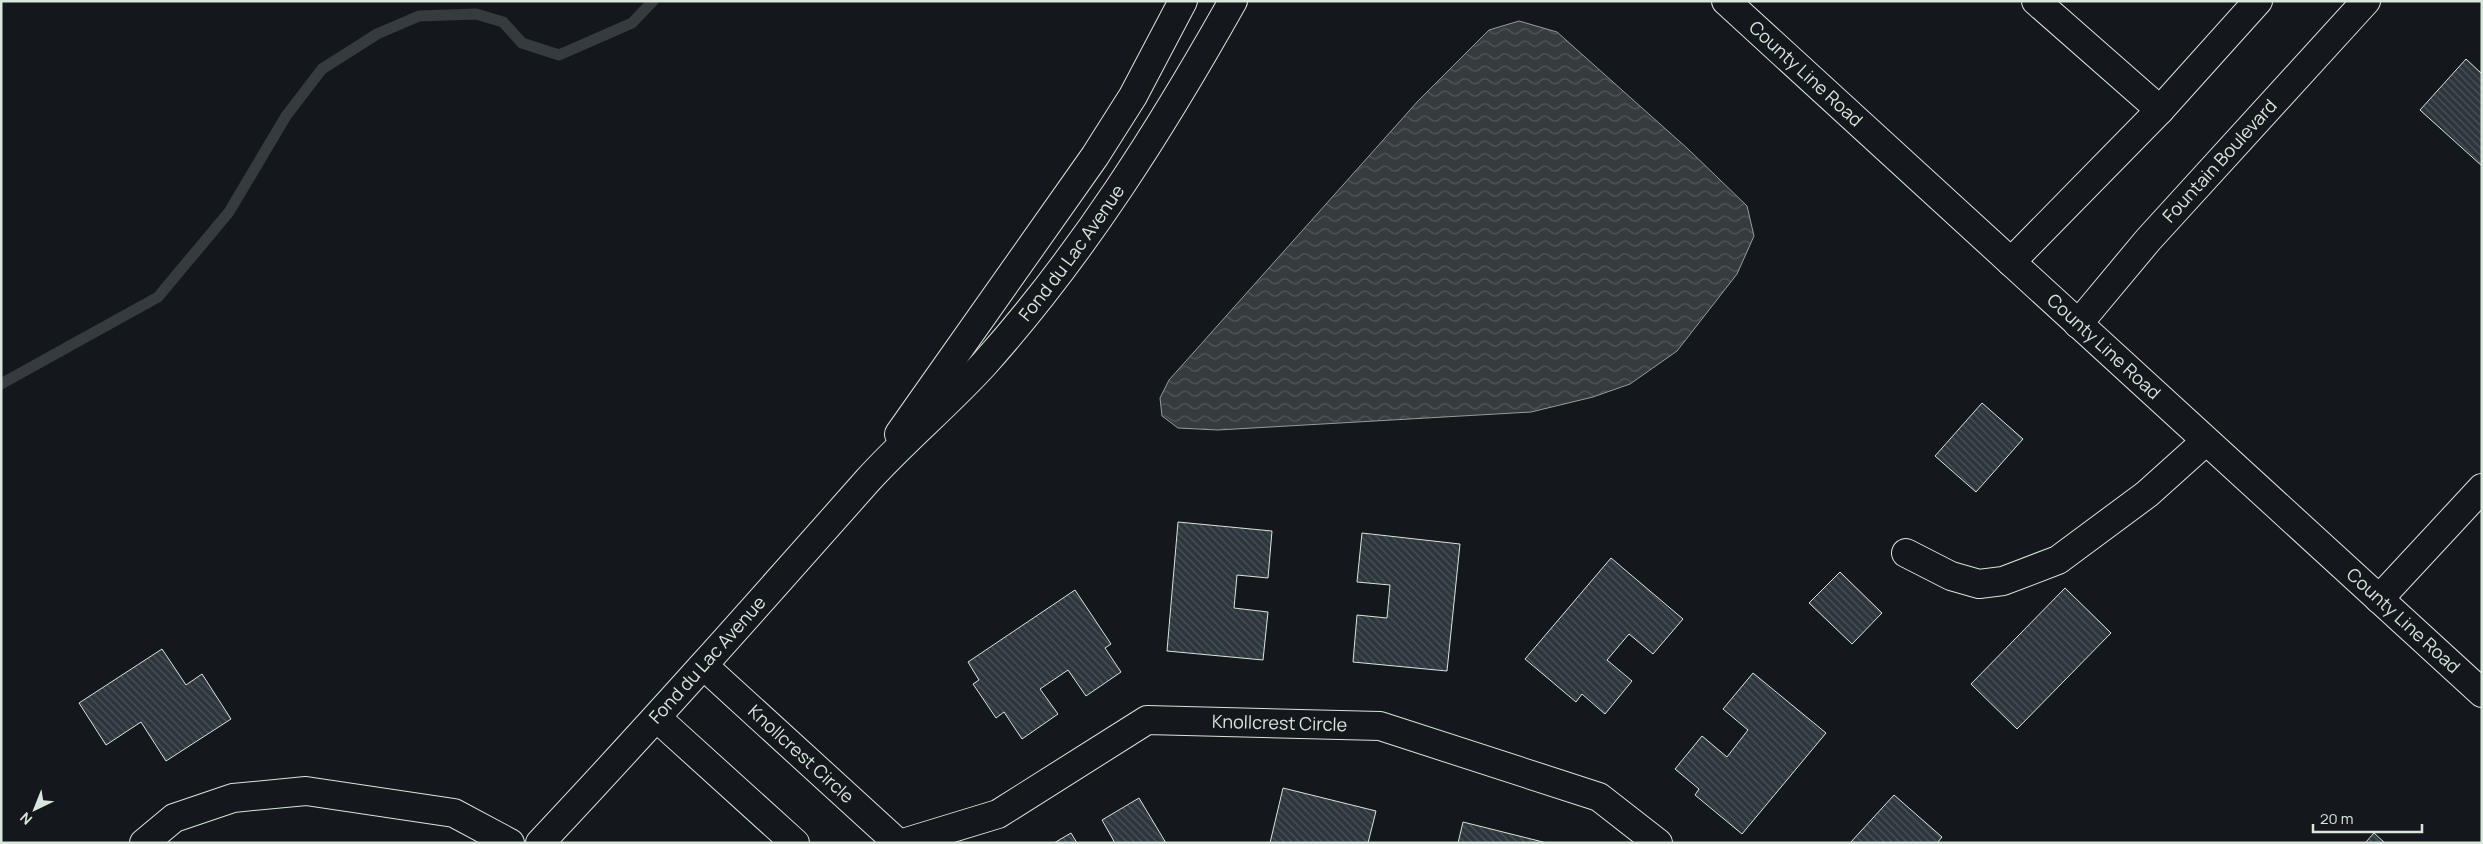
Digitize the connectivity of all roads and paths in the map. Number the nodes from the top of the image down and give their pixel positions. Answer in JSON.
{"nodes":[{"id":1,"x":1183,"y":1,"type":"edge"},
{"id":2,"x":1233,"y":1,"type":"edge"},
{"id":3,"x":2036,"y":1,"type":"edge"},
{"id":4,"x":2258,"y":1,"type":"edge"},
{"id":5,"x":2366,"y":1,"type":"edge"},
{"id":6,"x":1729,"y":2,"type":"edge"},
{"id":7,"x":2160,"y":110,"type":"junction"},
{"id":8,"x":2011,"y":262,"type":"junction"},
{"id":9,"x":2078,"y":324,"type":"junction"},
{"id":10,"x":2206,"y":441,"type":"junction"},
{"id":11,"x":872,"y":476,"type":"junction"},
{"id":12,"x":2482,"y":488,"type":"edge"},
{"id":13,"x":1906,"y":553,"type":"dead end"},
{"id":14,"x":2379,"y":599,"type":"junction"},
{"id":15,"x":704,"y":666,"type":"junction"},
{"id":16,"x":2482,"y":694,"type":"edge"},
{"id":17,"x":657,"y":718,"type":"junction"},
{"id":18,"x":144,"y":843,"type":"edge"},
{"id":19,"x":510,"y":843,"type":"edge"},
{"id":20,"x":540,"y":843,"type":"edge"},
{"id":21,"x":795,"y":843,"type":"edge"},
{"id":22,"x":898,"y":843,"type":"edge"},
{"id":23,"x":903,"y":843,"type":"edge"},
{"id":24,"x":1658,"y":843,"type":"edge"}],
"edges":[{"from":1,"to":11,"type":"main road","name":"Fond du Lac Avenue"},
{"from":2,"to":11,"type":"main road","name":"Fond du Lac Avenue"},
{"from":3,"to":7,"type":"main road"},
{"from":4,"to":7,"type":"main road"},
{"from":5,"to":9,"type":"main road","name":"Fountain Boulevard"},
{"from":6,"to":8,"type":"main road","name":"County Line Road"},
{"from":7,"to":8,"type":"main road"},
{"from":8,"to":9,"type":"main road","name":"County Line Road"},
{"from":9,"to":10,"type":"main road","name":"County Line Road"},
{"from":10,"to":13,"type":"main road"},
{"from":10,"to":14,"type":"main road","name":"County Line Road"},
{"from":11,"to":15,"type":"main road","name":"Fond du Lac Avenue"},
{"from":12,"to":14,"type":"main road"},
{"from":14,"to":16,"type":"main road","name":"County Line Road"},
{"from":15,"to":17,"type":"main road","name":"Fond du Lac Avenue"},
{"from":15,"to":22,"type":"main road","name":"Knollcrest Circle"},
{"from":17,"to":20,"type":"main road","name":"Fond du Lac Avenue"},
{"from":17,"to":21,"type":"main road"},
{"from":18,"to":19,"type":"main road"},
{"from":23,"to":24,"type":"main road","name":"Knollcrest Circle"}]}
